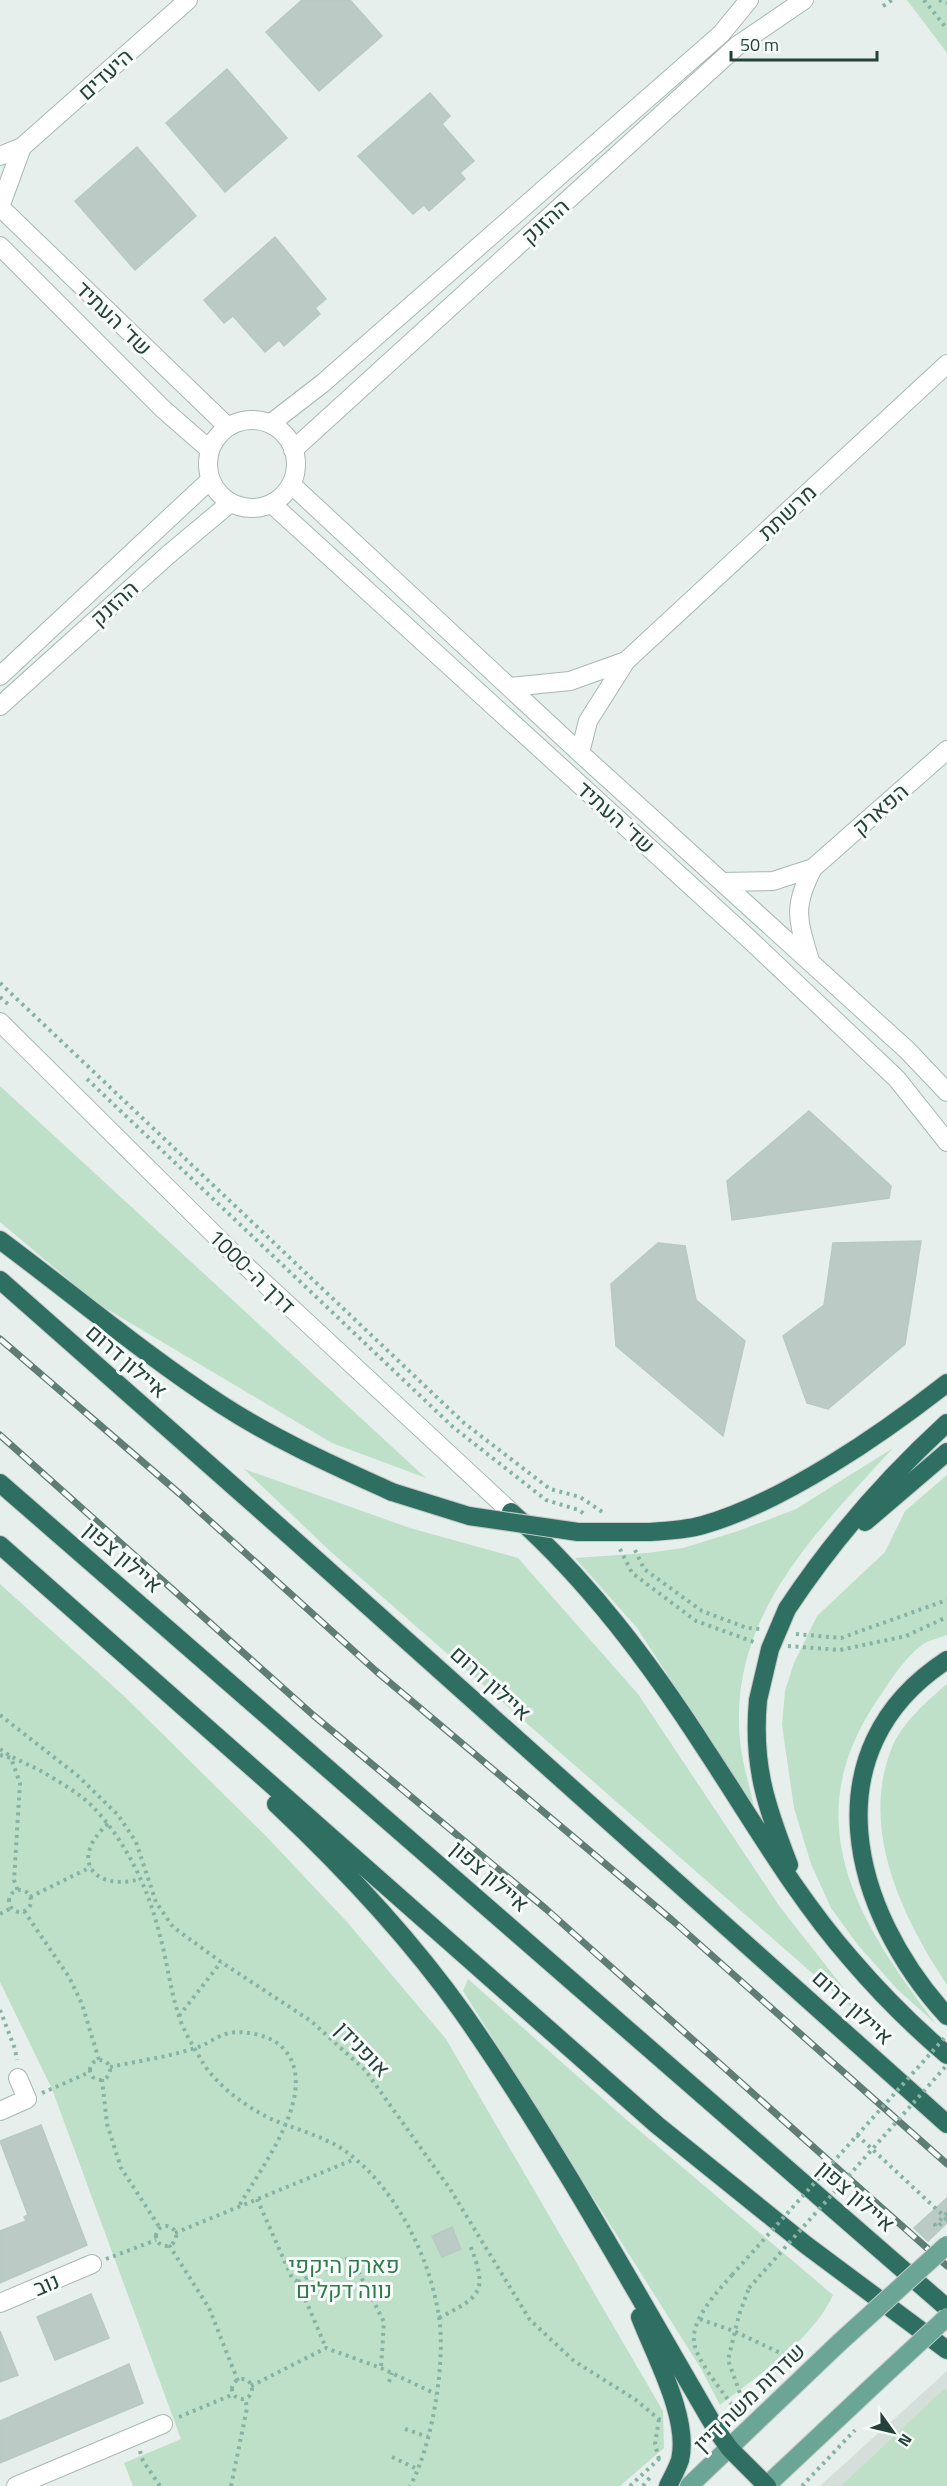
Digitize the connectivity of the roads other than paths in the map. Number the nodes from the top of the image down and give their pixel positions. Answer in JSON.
{"nodes":[{"id":1,"x":188,"y":0,"type":"edge"},
{"id":2,"x":749,"y":0,"type":"edge"},
{"id":3,"x":804,"y":0,"type":"edge"},
{"id":4,"x":22,"y":147,"type":"junction"},
{"id":5,"x":0,"y":156,"type":"edge"},
{"id":6,"x":0,"y":207,"type":"edge"},
{"id":7,"x":0,"y":246,"type":"edge"},
{"id":8,"x":947,"y":364,"type":"edge"},
{"id":9,"x":270,"y":424,"type":"junction"},
{"id":10,"x":228,"y":427,"type":"junction"},
{"id":11,"x":210,"y":450,"type":"junction"},
{"id":12,"x":293,"y":450,"type":"junction"},
{"id":13,"x":210,"y":480,"type":"junction"},
{"id":14,"x":291,"y":484,"type":"junction"},
{"id":15,"x":230,"y":503,"type":"junction"},
{"id":16,"x":272,"y":504,"type":"junction"},
{"id":17,"x":626,"y":661,"type":"junction"},
{"id":18,"x":0,"y":676,"type":"edge"},
{"id":19,"x":510,"y":687,"type":"junction"},
{"id":20,"x":0,"y":706,"type":"edge"},
{"id":21,"x":947,"y":750,"type":"edge"},
{"id":22,"x":580,"y":753,"type":"junction"},
{"id":23,"x":813,"y":868,"type":"junction"},
{"id":24,"x":722,"y":882,"type":"junction"},
{"id":25,"x":811,"y":963,"type":"junction"},
{"id":26,"x":0,"y":1022,"type":"edge"},
{"id":27,"x":947,"y":1092,"type":"edge"},
{"id":28,"x":947,"y":1142,"type":"edge"},
{"id":29,"x":0,"y":1240,"type":"edge"},
{"id":30,"x":0,"y":1280,"type":"edge"},
{"id":31,"x":947,"y":1376,"type":"edge"},
{"id":32,"x":947,"y":1383,"type":"edge"},
{"id":33,"x":931,"y":1396,"type":"junction"},
{"id":34,"x":947,"y":1423,"type":"edge"},
{"id":35,"x":947,"y":1452,"type":"edge"},
{"id":36,"x":0,"y":1483,"type":"edge"},
{"id":37,"x":511,"y":1512,"type":"joint"},
{"id":38,"x":0,"y":1545,"type":"edge"},
{"id":39,"x":825,"y":1556,"type":"junction"},
{"id":40,"x":108,"y":1643,"type":"junction"},
{"id":41,"x":947,"y":1660,"type":"edge"},
{"id":42,"x":800,"y":1892,"type":"junction"},
{"id":43,"x":947,"y":2016,"type":"edge"},
{"id":44,"x":947,"y":2055,"type":"edge"},
{"id":45,"x":18,"y":2078,"type":"road end"},
{"id":46,"x":0,"y":2111,"type":"edge"},
{"id":47,"x":947,"y":2124,"type":"edge"},
{"id":48,"x":947,"y":2245,"type":"edge"},
{"id":49,"x":92,"y":2264,"type":"road end"},
{"id":50,"x":620,"y":2265,"type":"junction"},
{"id":51,"x":0,"y":2303,"type":"edge"},
{"id":52,"x":947,"y":2308,"type":"edge"},
{"id":53,"x":947,"y":2317,"type":"edge"},
{"id":54,"x":947,"y":2350,"type":"edge"},
{"id":55,"x":162,"y":2424,"type":"road end"},
{"id":56,"x":730,"y":2449,"type":"junction"},
{"id":57,"x":16,"y":2486,"type":"edge"},
{"id":58,"x":668,"y":2486,"type":"edge"},
{"id":59,"x":689,"y":2486,"type":"edge"},
{"id":60,"x":767,"y":2486,"type":"edge"}],
"edges":[{"from":1,"to":4,"type":"street","name":"היעדים"},
{"from":2,"to":9,"type":"street","name":"ההזנק"},
{"from":3,"to":12,"type":"street","name":"ההזנק"},
{"from":4,"to":5,"type":"street","name":"היעדים"},
{"from":4,"to":6,"type":"street","name":"היעדים"},
{"from":6,"to":10,"type":"street","name":"שד' העתיד"},
{"from":7,"to":11,"type":"street","name":"שד' העתיד"},
{"from":8,"to":17,"type":"street","name":"מרשתת"},
{"from":9,"to":10,"type":"street"},
{"from":9,"to":12,"type":"street"},
{"from":10,"to":11,"type":"street"},
{"from":11,"to":13,"type":"street"},
{"from":12,"to":14,"type":"street"},
{"from":13,"to":15,"type":"street"},
{"from":13,"to":18,"type":"street","name":"ההזנק"},
{"from":14,"to":16,"type":"street"},
{"from":14,"to":19,"type":"street","name":"שד' העתיד"},
{"from":15,"to":16,"type":"street"},
{"from":15,"to":20,"type":"street","name":"ההזנק"},
{"from":16,"to":28,"type":"street","name":"שד' העתיד"},
{"from":17,"to":19,"type":"street","name":"מרשתת"},
{"from":17,"to":22,"type":"street","name":"מרשתת"},
{"from":19,"to":22,"type":"street","name":"שד' העתיד"},
{"from":21,"to":23,"type":"street","name":"הפארק"},
{"from":22,"to":24,"type":"street","name":"שד' העתיד"},
{"from":23,"to":24,"type":"street","name":"הפארק"},
{"from":23,"to":25,"type":"street","name":"הפארק"},
{"from":24,"to":25,"type":"street","name":"שד' העתיד"},
{"from":25,"to":27,"type":"street","name":"שד' העתיד"},
{"from":26,"to":37,"type":"street","name":"דרך ה-1000"},
{"from":29,"to":33,"type":"highway","bridge":true},
{"from":30,"to":47,"type":"highway","name":"איילון דרום"},
{"from":31,"to":33,"type":"street"},
{"from":32,"to":33,"type":"highway"},
{"from":34,"to":39,"type":"highway"},
{"from":35,"to":39,"type":"highway"},
{"from":36,"to":52,"type":"highway","name":"איילון צפון"},
{"from":37,"to":42,"type":"highway"},
{"from":38,"to":40,"type":"highway"},
{"from":39,"to":42,"type":"highway","bridge":true},
{"from":40,"to":50,"type":"highway"},
{"from":40,"to":54,"type":"highway"},
{"from":41,"to":43,"type":"highway"},
{"from":42,"to":44,"type":"highway"},
{"from":45,"to":46,"type":"street"},
{"from":48,"to":56,"type":"main road","name":"שדרות משה דיין","bridge":true},
{"from":49,"to":51,"type":"street","name":"נוב"},
{"from":50,"to":56,"type":"highway"},
{"from":50,"to":58,"type":"highway"},
{"from":53,"to":60,"type":"main road","bridge":true},
{"from":55,"to":57,"type":"street"},
{"from":56,"to":59,"type":"main road","name":"שדרות משה דיין"},
{"from":56,"to":60,"type":"highway"}]}
